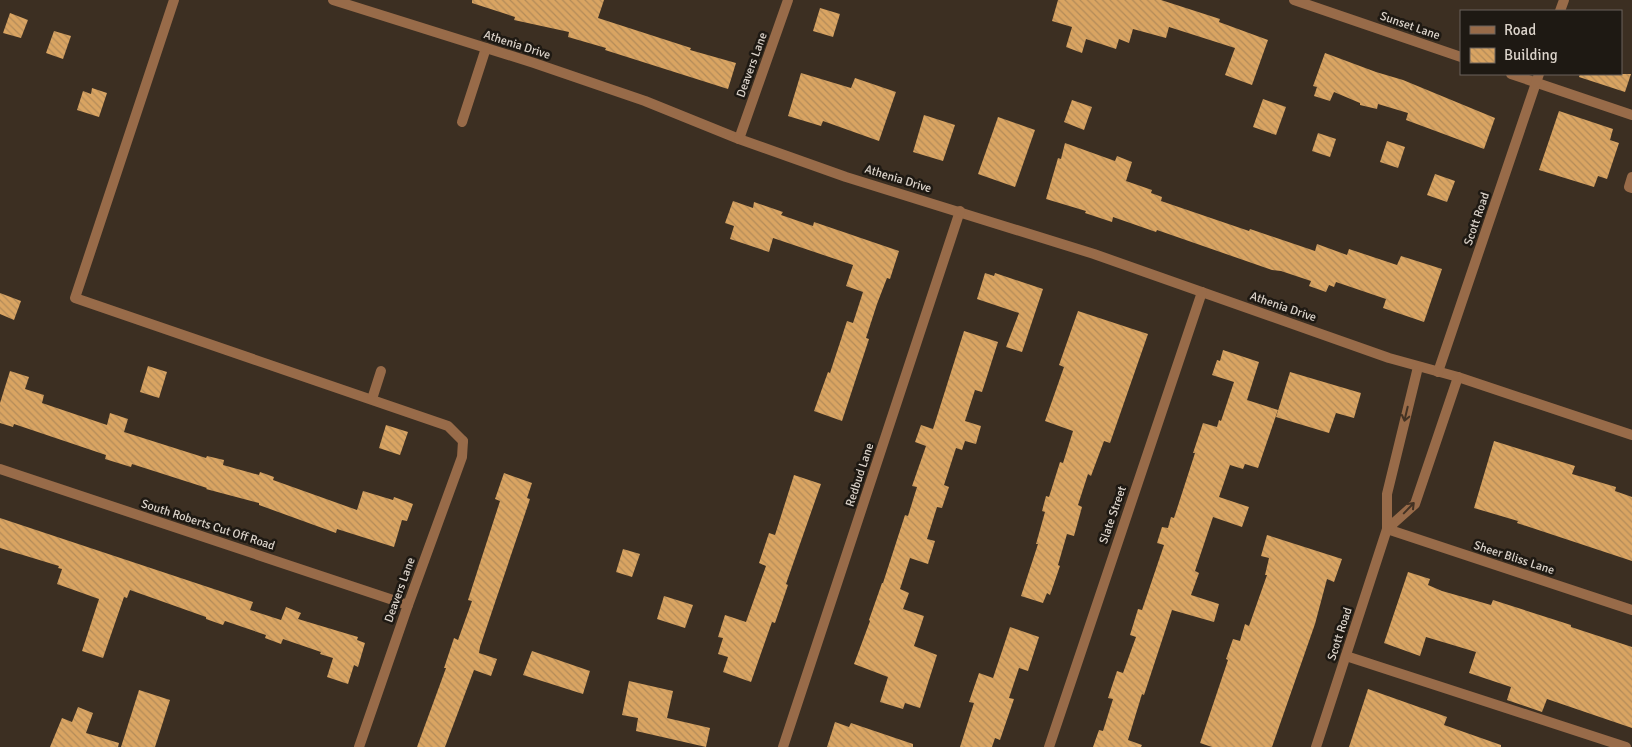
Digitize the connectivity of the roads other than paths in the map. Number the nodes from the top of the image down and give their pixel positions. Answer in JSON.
{"nodes":[{"id":1,"x":174,"y":0,"type":"edge"},
{"id":2,"x":334,"y":0,"type":"edge"},
{"id":3,"x":788,"y":0,"type":"edge"},
{"id":4,"x":1294,"y":0,"type":"edge"},
{"id":5,"x":486,"y":48,"type":"junction"},
{"id":6,"x":1460,"y":57,"type":"edge"},
{"id":7,"x":1518,"y":75,"type":"edge"},
{"id":8,"x":1537,"y":78,"type":"edge"},
{"id":9,"x":1632,"y":115,"type":"edge"},
{"id":10,"x":462,"y":122,"type":"dead end"},
{"id":11,"x":739,"y":139,"type":"junction"},
{"id":12,"x":1632,"y":177,"type":"edge"},
{"id":13,"x":1632,"y":188,"type":"edge"},
{"id":14,"x":960,"y":211,"type":"junction"},
{"id":15,"x":1202,"y":292,"type":"junction"},
{"id":16,"x":1418,"y":367,"type":"junction"},
{"id":17,"x":381,"y":371,"type":"dead end"},
{"id":18,"x":1438,"y":372,"type":"junction"},
{"id":19,"x":1458,"y":377,"type":"junction"},
{"id":20,"x":372,"y":399,"type":"junction"},
{"id":21,"x":1632,"y":435,"type":"edge"},
{"id":22,"x":0,"y":469,"type":"edge"},
{"id":23,"x":1387,"y":530,"type":"junction"},
{"id":24,"x":408,"y":605,"type":"junction"},
{"id":25,"x":1632,"y":610,"type":"edge"},
{"id":26,"x":1346,"y":656,"type":"junction"},
{"id":27,"x":359,"y":747,"type":"edge"},
{"id":28,"x":783,"y":747,"type":"edge"},
{"id":29,"x":1048,"y":747,"type":"edge"},
{"id":30,"x":1316,"y":747,"type":"edge"},
{"id":31,"x":1626,"y":747,"type":"edge"}],
"edges":[{"from":1,"to":20,"type":"street"},
{"from":2,"to":5,"type":"street","name":"Athenia Drive"},
{"from":3,"to":11,"type":"street","name":"Deavers Lane"},
{"from":4,"to":6,"type":"street","name":"Sunset Lane"},
{"from":5,"to":10,"type":"street"},
{"from":5,"to":11,"type":"street","name":"Athenia Drive"},
{"from":7,"to":8,"type":"street"},
{"from":8,"to":9,"type":"street"},
{"from":8,"to":18,"type":"street","name":"Scott Road"},
{"from":11,"to":14,"type":"street","name":"Athenia Drive"},
{"from":12,"to":13,"type":"street"},
{"from":14,"to":15,"type":"street","name":"Athenia Drive"},
{"from":14,"to":28,"type":"street","name":"Redbud Lane"},
{"from":15,"to":16,"type":"street","name":"Athenia Drive"},
{"from":15,"to":29,"type":"street","name":"Slate Street"},
{"from":16,"to":18,"type":"street","name":"Athenia Drive"},
{"from":16,"to":23,"type":"street","name":"Scott Road","one_way":true},
{"from":17,"to":20,"type":"street"},
{"from":18,"to":19,"type":"street","name":"Athenia Drive"},
{"from":19,"to":21,"type":"street","name":"Athenia Drive"},
{"from":23,"to":19,"type":"street","name":"Scott Road","one_way":true},
{"from":20,"to":24,"type":"street","name":"Deavers Lane"},
{"from":22,"to":24,"type":"street","name":"South Roberts Cut Off Road"},
{"from":23,"to":25,"type":"street","name":"Sheer Bliss Lane"},
{"from":23,"to":26,"type":"street","name":"Scott Road"},
{"from":24,"to":27,"type":"street","name":"Deavers Lane"},
{"from":26,"to":30,"type":"street","name":"Scott Road"},
{"from":26,"to":31,"type":"street"}]}
